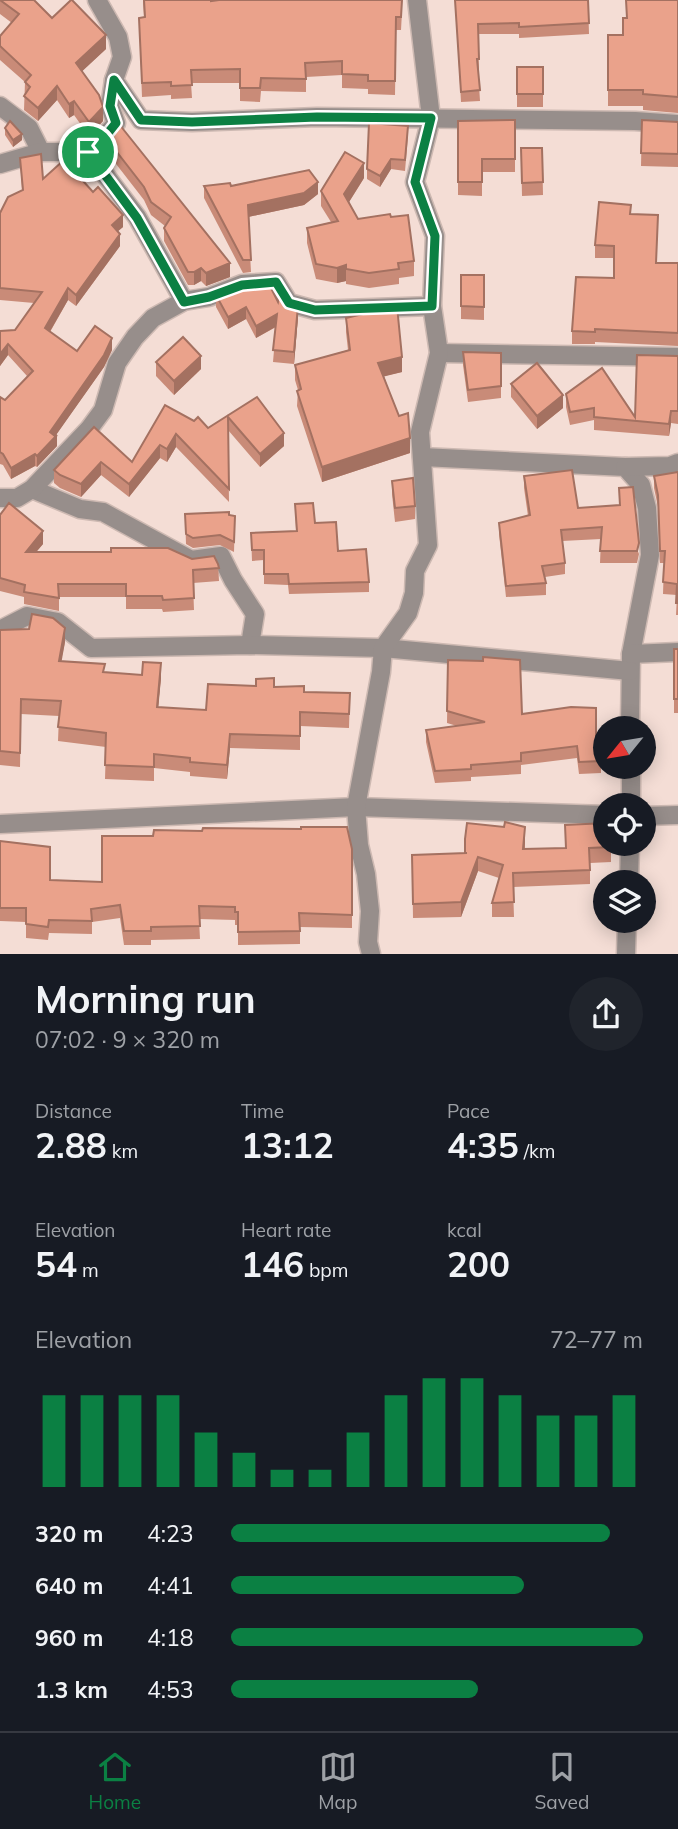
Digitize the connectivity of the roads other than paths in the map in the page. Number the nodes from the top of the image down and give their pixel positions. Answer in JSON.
{"nodes":[{"id":1,"x":97,"y":0,"type":"edge"},
{"id":2,"x":417,"y":0,"type":"edge"},
{"id":3,"x":114,"y":80,"type":"junction"},
{"id":4,"x":0,"y":106,"type":"edge"},
{"id":5,"x":431,"y":118,"type":"junction"},
{"id":6,"x":678,"y":124,"type":"edge"},
{"id":7,"x":41,"y":152,"type":"junction"},
{"id":8,"x":88,"y":152,"type":"junction"},
{"id":9,"x":0,"y":164,"type":"edge"},
{"id":10,"x":184,"y":302,"type":"junction"},
{"id":11,"x":432,"y":306,"type":"junction"},
{"id":12,"x":439,"y":353,"type":"junction"},
{"id":13,"x":678,"y":357,"type":"edge"},
{"id":14,"x":422,"y":457,"type":"junction"},
{"id":15,"x":678,"y":463,"type":"edge"},
{"id":16,"x":625,"y":467,"type":"junction"},
{"id":17,"x":32,"y":489,"type":"junction"},
{"id":18,"x":0,"y":498,"type":"edge"},
{"id":19,"x":0,"y":630,"type":"edge"},
{"id":20,"x":250,"y":645,"type":"junction"},
{"id":21,"x":383,"y":648,"type":"junction"},
{"id":22,"x":678,"y":652,"type":"edge"},
{"id":23,"x":630,"y":662,"type":"junction"},
{"id":24,"x":630,"y":716,"type":"edge"},
{"id":25,"x":356,"y":807,"type":"junction"},
{"id":26,"x":593,"y":815,"type":"edge"},
{"id":27,"x":678,"y":815,"type":"edge"},
{"id":28,"x":656,"y":816,"type":"edge"},
{"id":29,"x":0,"y":824,"type":"edge"},
{"id":30,"x":627,"y":933,"type":"edge"},
{"id":31,"x":371,"y":954,"type":"edge"},
{"id":32,"x":626,"y":954,"type":"edge"}],
"edges":[{"from":1,"to":3,"type":"street"},
{"from":2,"to":5,"type":"street"},
{"from":3,"to":5,"type":"street"},
{"from":3,"to":8,"type":"street"},
{"from":4,"to":7,"type":"street"},
{"from":5,"to":6,"type":"street"},
{"from":5,"to":11,"type":"street"},
{"from":7,"to":8,"type":"street"},
{"from":7,"to":9,"type":"street"},
{"from":8,"to":10,"type":"street"},
{"from":10,"to":11,"type":"street"},
{"from":10,"to":17,"type":"street"},
{"from":11,"to":12,"type":"street"},
{"from":12,"to":13,"type":"street"},
{"from":12,"to":14,"type":"street"},
{"from":14,"to":16,"type":"street"},
{"from":14,"to":21,"type":"street"},
{"from":15,"to":16,"type":"street"},
{"from":16,"to":23,"type":"street"},
{"from":17,"to":18,"type":"street"},
{"from":17,"to":20,"type":"street"},
{"from":19,"to":20,"type":"street"},
{"from":20,"to":21,"type":"street"},
{"from":21,"to":23,"type":"street"},
{"from":21,"to":25,"type":"street"},
{"from":22,"to":23,"type":"street"},
{"from":23,"to":24,"type":"street"},
{"from":25,"to":26,"type":"street"},
{"from":25,"to":29,"type":"street"},
{"from":25,"to":31,"type":"street"},
{"from":27,"to":28,"type":"street"},
{"from":30,"to":32,"type":"street"}]}
